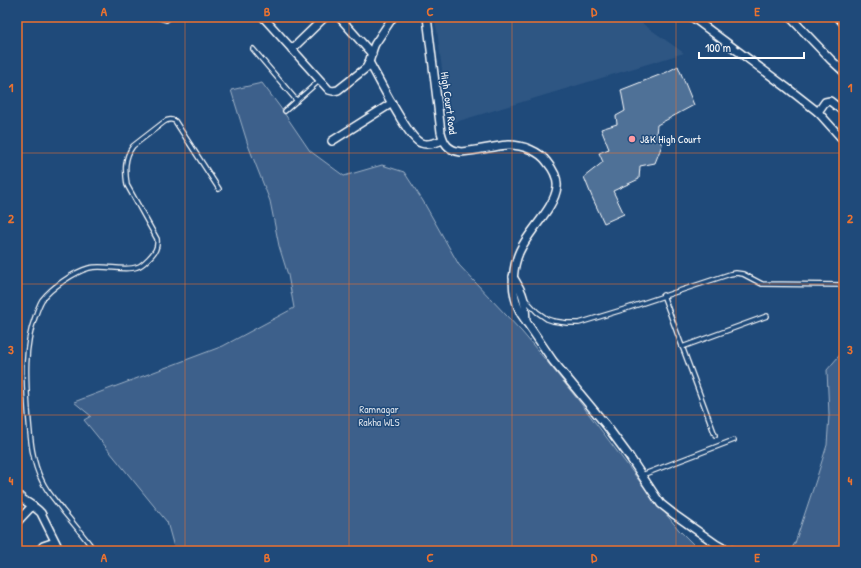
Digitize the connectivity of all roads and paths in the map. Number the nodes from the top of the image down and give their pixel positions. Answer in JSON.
{"nodes":[{"id":1,"x":157,"y":17,"type":"edge"},
{"id":2,"x":170,"y":17,"type":"edge"},
{"id":3,"x":263,"y":17,"type":"edge"},
{"id":4,"x":325,"y":17,"type":"edge"},
{"id":5,"x":339,"y":17,"type":"edge"},
{"id":6,"x":393,"y":17,"type":"edge"},
{"id":7,"x":427,"y":17,"type":"edge"},
{"id":8,"x":692,"y":17,"type":"edge"},
{"id":9,"x":790,"y":17,"type":"edge"},
{"id":10,"x":838,"y":17,"type":"edge"},
{"id":11,"x":844,"y":24,"type":"edge"},
{"id":12,"x":253,"y":49,"type":"dead end"},
{"id":13,"x":292,"y":49,"type":"junction"},
{"id":14,"x":372,"y":54,"type":"junction"},
{"id":15,"x":369,"y":62,"type":"junction"},
{"id":16,"x":844,"y":72,"type":"edge"},
{"id":17,"x":320,"y":80,"type":"junction"},
{"id":18,"x":296,"y":101,"type":"junction"},
{"id":19,"x":392,"y":103,"type":"junction"},
{"id":20,"x":285,"y":111,"type":"dead end"},
{"id":21,"x":818,"y":112,"type":"junction"},
{"id":22,"x":844,"y":112,"type":"edge"},
{"id":23,"x":443,"y":140,"type":"junction"},
{"id":24,"x":332,"y":141,"type":"dead end"},
{"id":25,"x":844,"y":141,"type":"edge"},
{"id":26,"x":220,"y":189,"type":"dead end"},
{"id":27,"x":513,"y":277,"type":"junction"},
{"id":28,"x":844,"y":285,"type":"edge"},
{"id":29,"x":663,"y":295,"type":"junction"},
{"id":30,"x":524,"y":298,"type":"junction"},
{"id":31,"x":767,"y":316,"type":"dead end"},
{"id":32,"x":526,"y":322,"type":"junction"},
{"id":33,"x":682,"y":347,"type":"junction"},
{"id":34,"x":715,"y":435,"type":"dead end"},
{"id":35,"x":734,"y":440,"type":"dead end"},
{"id":36,"x":642,"y":475,"type":"junction"},
{"id":37,"x":17,"y":494,"type":"edge"},
{"id":38,"x":32,"y":506,"type":"junction"},
{"id":39,"x":17,"y":522,"type":"edge"},
{"id":40,"x":55,"y":542,"type":"junction"},
{"id":41,"x":39,"y":551,"type":"edge"},
{"id":42,"x":60,"y":551,"type":"edge"},
{"id":43,"x":95,"y":551,"type":"edge"},
{"id":44,"x":734,"y":551,"type":"edge"}],
"edges":[{"from":1,"to":2,"type":"lane"},
{"from":3,"to":13,"type":"street"},
{"from":4,"to":13,"type":"street"},
{"from":5,"to":14,"type":"street"},
{"from":6,"to":14,"type":"street"},
{"from":7,"to":23,"type":"street","name":"High Court Road"},
{"from":8,"to":21,"type":"street"},
{"from":9,"to":16,"type":"street"},
{"from":10,"to":11,"type":"street"},
{"from":12,"to":18,"type":"lane"},
{"from":13,"to":17,"type":"street"},
{"from":14,"to":15,"type":"street"},
{"from":15,"to":17,"type":"street"},
{"from":15,"to":19,"type":"street"},
{"from":17,"to":18,"type":"lane"},
{"from":18,"to":20,"type":"lane"},
{"from":19,"to":23,"type":"street"},
{"from":19,"to":24,"type":"street"},
{"from":21,"to":22,"type":"street"},
{"from":21,"to":25,"type":"street"},
{"from":23,"to":27,"type":"street","name":"High Court Road"},
{"from":26,"to":43,"type":"lane"},
{"from":27,"to":30,"type":"street"},
{"from":27,"to":32,"type":"street","name":"High Court Road"},
{"from":28,"to":29,"type":"lane"},
{"from":29,"to":30,"type":"lane"},
{"from":29,"to":33,"type":"lane"},
{"from":30,"to":32,"type":"street"},
{"from":31,"to":33,"type":"lane"},
{"from":32,"to":36,"type":"street","name":"High Court Road"},
{"from":33,"to":34,"type":"lane"},
{"from":35,"to":36,"type":"lane"},
{"from":36,"to":44,"type":"street","name":"High Court Road"},
{"from":37,"to":38,"type":"street"},
{"from":38,"to":39,"type":"street"},
{"from":38,"to":40,"type":"street"},
{"from":40,"to":41,"type":"street"},
{"from":40,"to":42,"type":"street"}]}
